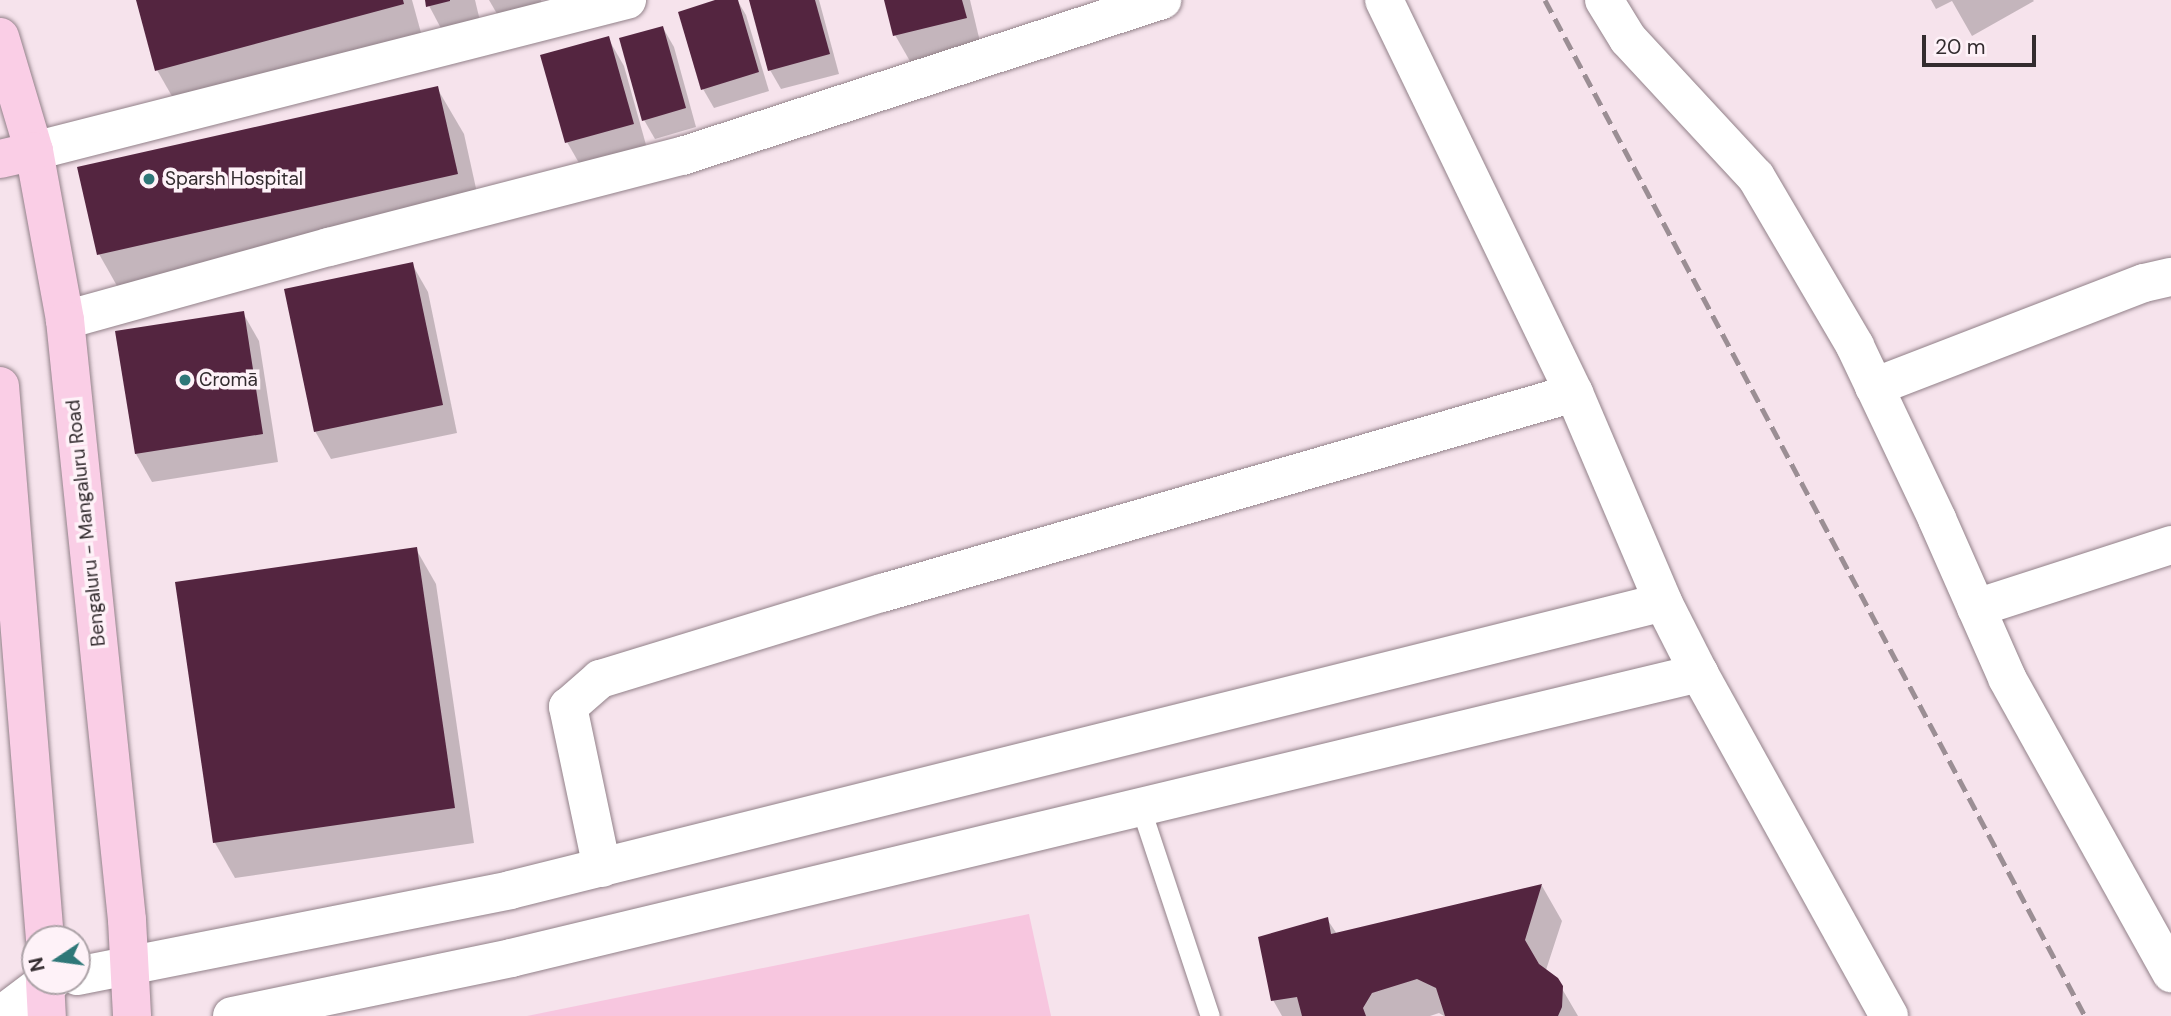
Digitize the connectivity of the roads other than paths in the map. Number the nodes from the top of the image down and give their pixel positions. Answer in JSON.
{"nodes":[{"id":1,"x":627,"y":0,"type":"edge"},
{"id":2,"x":1162,"y":0,"type":"edge"},
{"id":3,"x":1384,"y":0,"type":"edge"},
{"id":4,"x":1604,"y":0,"type":"edge"},
{"id":5,"x":0,"y":37,"type":"edge"},
{"id":6,"x":17,"y":155,"type":"edge"},
{"id":7,"x":2171,"y":277,"type":"edge"},
{"id":8,"x":65,"y":320,"type":"junction"},
{"id":9,"x":0,"y":386,"type":"edge"},
{"id":10,"x":1874,"y":387,"type":"junction"},
{"id":11,"x":1574,"y":394,"type":"junction"},
{"id":12,"x":2,"y":429,"type":"edge"},
{"id":13,"x":2171,"y":545,"type":"edge"},
{"id":14,"x":1663,"y":602,"type":"junction"},
{"id":15,"x":1976,"y":608,"type":"junction"},
{"id":16,"x":9,"y":617,"type":"edge"},
{"id":17,"x":1699,"y":673,"type":"junction"},
{"id":18,"x":1140,"y":806,"type":"junction"},
{"id":19,"x":602,"y":868,"type":"junction"},
{"id":20,"x":43,"y":925,"type":"edge"},
{"id":21,"x":128,"y":966,"type":"junction"},
{"id":22,"x":2171,"y":973,"type":"edge"},
{"id":23,"x":91,"y":976,"type":"edge"},
{"id":24,"x":38,"y":995,"type":"edge"},
{"id":25,"x":0,"y":1016,"type":"edge"},
{"id":26,"x":132,"y":1016,"type":"edge"},
{"id":27,"x":232,"y":1016,"type":"edge"},
{"id":28,"x":1210,"y":1016,"type":"edge"},
{"id":29,"x":1889,"y":1016,"type":"edge"}],
"edges":[{"from":1,"to":6,"type":"street"},
{"from":2,"to":8,"type":"street"},
{"from":3,"to":11,"type":"street"},
{"from":4,"to":10,"type":"street"},
{"from":5,"to":6,"type":"main road","name":"Bengaluru - Mangaluru Road"},
{"from":6,"to":8,"type":"main road","name":"Bengaluru - Mangaluru Road"},
{"from":7,"to":10,"type":"street"},
{"from":8,"to":21,"type":"main road","name":"Bengaluru - Mangaluru Road"},
{"from":9,"to":12,"type":"main road"},
{"from":10,"to":15,"type":"street"},
{"from":11,"to":14,"type":"street"},
{"from":11,"to":19,"type":"street"},
{"from":12,"to":16,"type":"main road"},
{"from":13,"to":15,"type":"street"},
{"from":14,"to":17,"type":"street"},
{"from":14,"to":19,"type":"street"},
{"from":15,"to":22,"type":"street"},
{"from":16,"to":20,"type":"main road"},
{"from":17,"to":18,"type":"street"},
{"from":17,"to":29,"type":"street"},
{"from":18,"to":27,"type":"street"},
{"from":18,"to":28,"type":"lane"},
{"from":19,"to":21,"type":"street"},
{"from":21,"to":23,"type":"street"},
{"from":21,"to":26,"type":"main road","name":"Bengaluru - Mangaluru Road"},
{"from":24,"to":25,"type":"street"}]}
